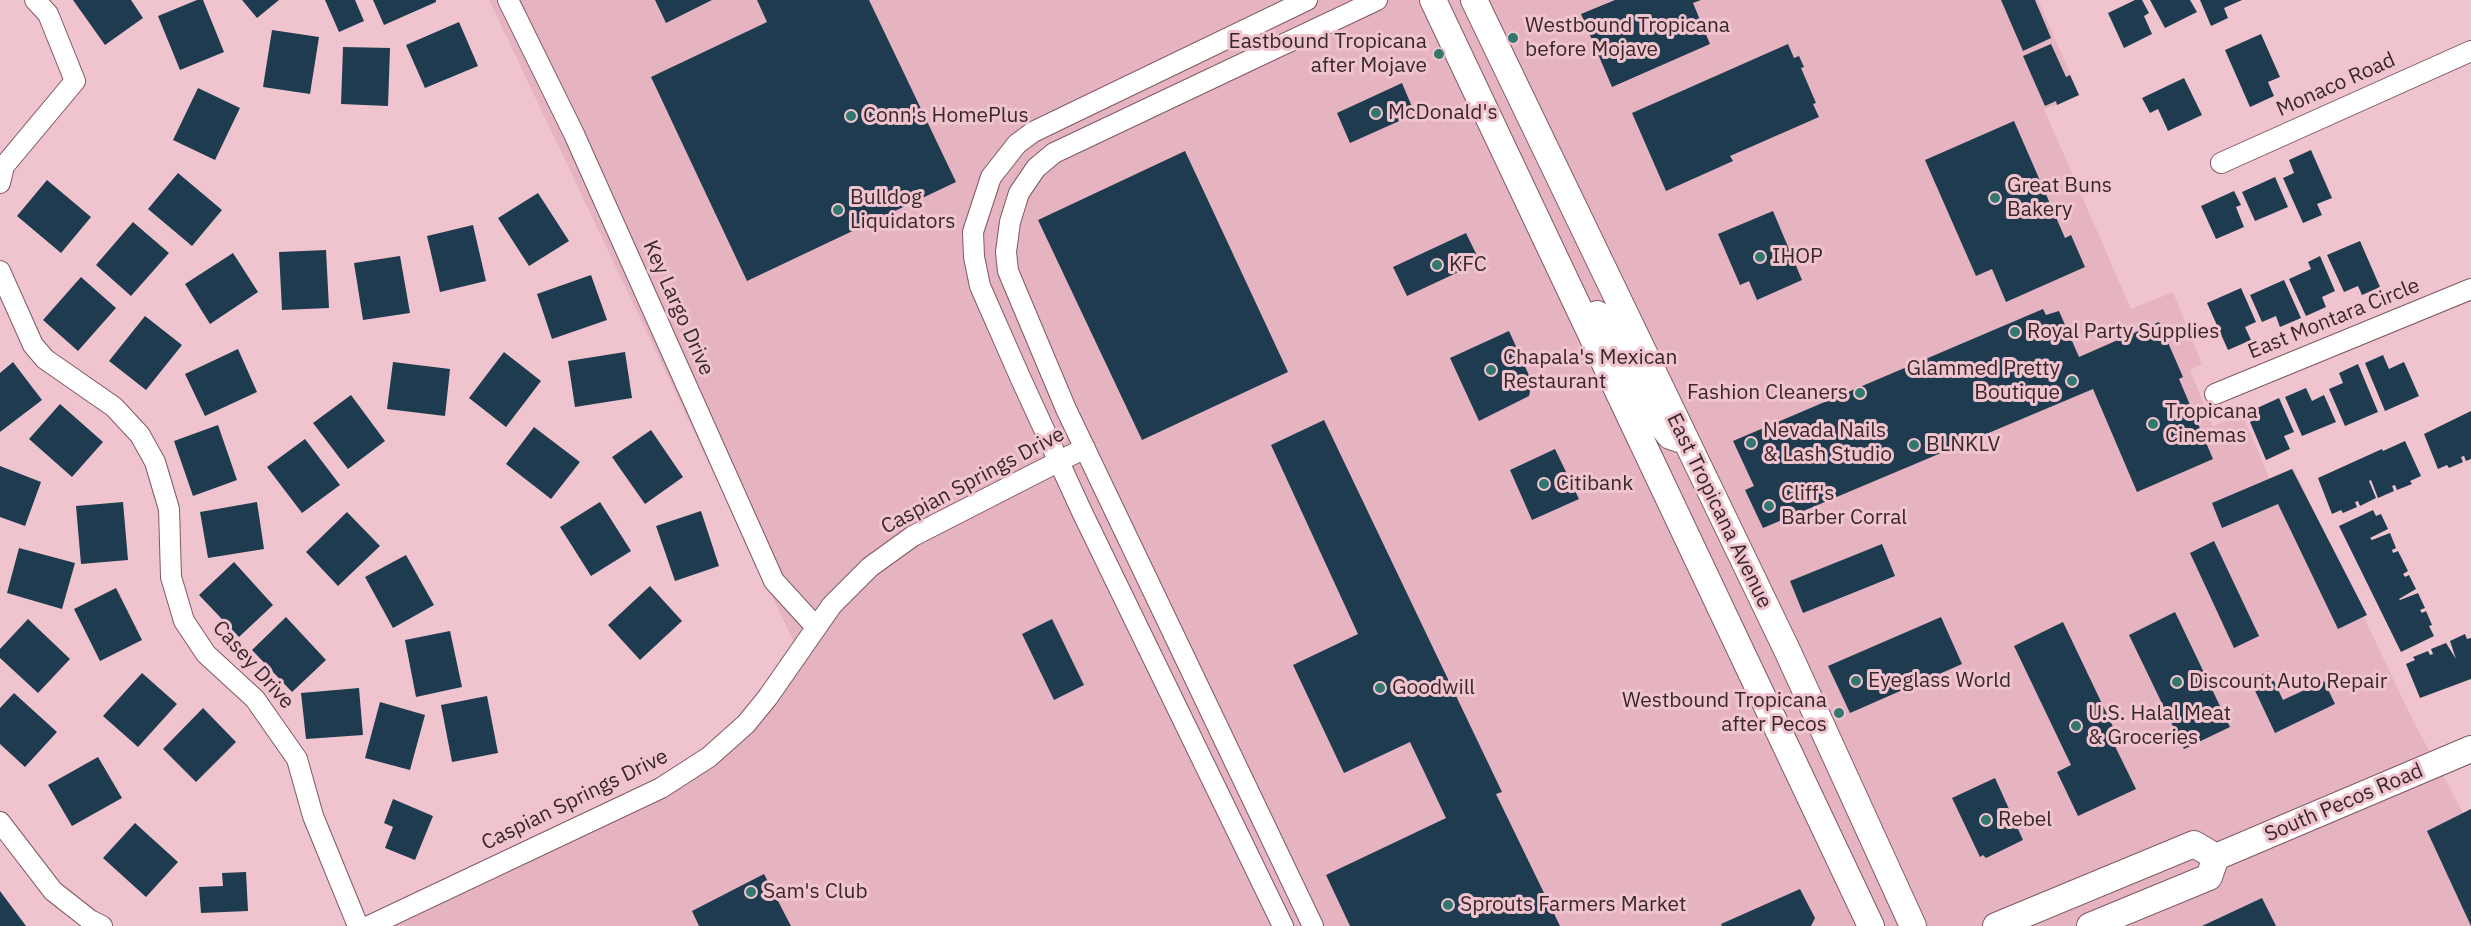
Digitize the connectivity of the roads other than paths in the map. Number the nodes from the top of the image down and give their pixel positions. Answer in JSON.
{"nodes":[{"id":1,"x":35,"y":0,"type":"edge"},
{"id":2,"x":508,"y":0,"type":"edge"},
{"id":3,"x":1306,"y":0,"type":"edge"},
{"id":4,"x":1377,"y":0,"type":"edge"},
{"id":5,"x":1432,"y":0,"type":"edge"},
{"id":6,"x":1474,"y":0,"type":"edge"},
{"id":7,"x":2471,"y":51,"type":"edge"},
{"id":8,"x":2221,"y":164,"type":"dead end"},
{"id":9,"x":0,"y":183,"type":"edge"},
{"id":10,"x":0,"y":271,"type":"edge"},
{"id":11,"x":2471,"y":289,"type":"edge"},
{"id":12,"x":1570,"y":292,"type":"junction"},
{"id":13,"x":2215,"y":394,"type":"dead end"},
{"id":14,"x":1685,"y":441,"type":"junction"},
{"id":15,"x":1085,"y":448,"type":"junction"},
{"id":16,"x":1058,"y":461,"type":"junction"},
{"id":17,"x":816,"y":627,"type":"junction"},
{"id":18,"x":2471,"y":750,"type":"edge"},
{"id":19,"x":0,"y":822,"type":"edge"},
{"id":20,"x":2216,"y":857,"type":"junction"},
{"id":21,"x":102,"y":926,"type":"edge"},
{"id":22,"x":358,"y":926,"type":"edge"},
{"id":23,"x":369,"y":926,"type":"edge"},
{"id":24,"x":1283,"y":926,"type":"edge"},
{"id":25,"x":1313,"y":926,"type":"edge"},
{"id":26,"x":1871,"y":926,"type":"edge"},
{"id":27,"x":1913,"y":926,"type":"edge"},
{"id":28,"x":1996,"y":926,"type":"edge"},
{"id":29,"x":2090,"y":926,"type":"edge"}],
"edges":[{"from":1,"to":9,"type":"street"},
{"from":2,"to":17,"type":"street","name":"Key Largo Drive"},
{"from":3,"to":16,"type":"street"},
{"from":4,"to":15,"type":"street"},
{"from":5,"to":12,"type":"main road","name":"East Tropicana Avenue"},
{"from":6,"to":14,"type":"main road","name":"East Tropicana Avenue"},
{"from":7,"to":8,"type":"street","name":"Monaco Road"},
{"from":10,"to":22,"type":"street","name":"Casey Drive"},
{"from":11,"to":13,"type":"street","name":"East Montara Circle"},
{"from":12,"to":14,"type":"main road"},
{"from":12,"to":26,"type":"main road","name":"East Tropicana Avenue"},
{"from":14,"to":27,"type":"main road","name":"East Tropicana Avenue"},
{"from":15,"to":16,"type":"street","name":"Caspian Springs Drive"},
{"from":15,"to":25,"type":"street"},
{"from":16,"to":17,"type":"street","name":"Caspian Springs Drive"},
{"from":16,"to":24,"type":"street"},
{"from":17,"to":23,"type":"street","name":"Caspian Springs Drive"},
{"from":18,"to":20,"type":"main road","name":"South Pecos Road"},
{"from":19,"to":21,"type":"street"},
{"from":20,"to":28,"type":"main road"},
{"from":20,"to":29,"type":"main road"}]}
